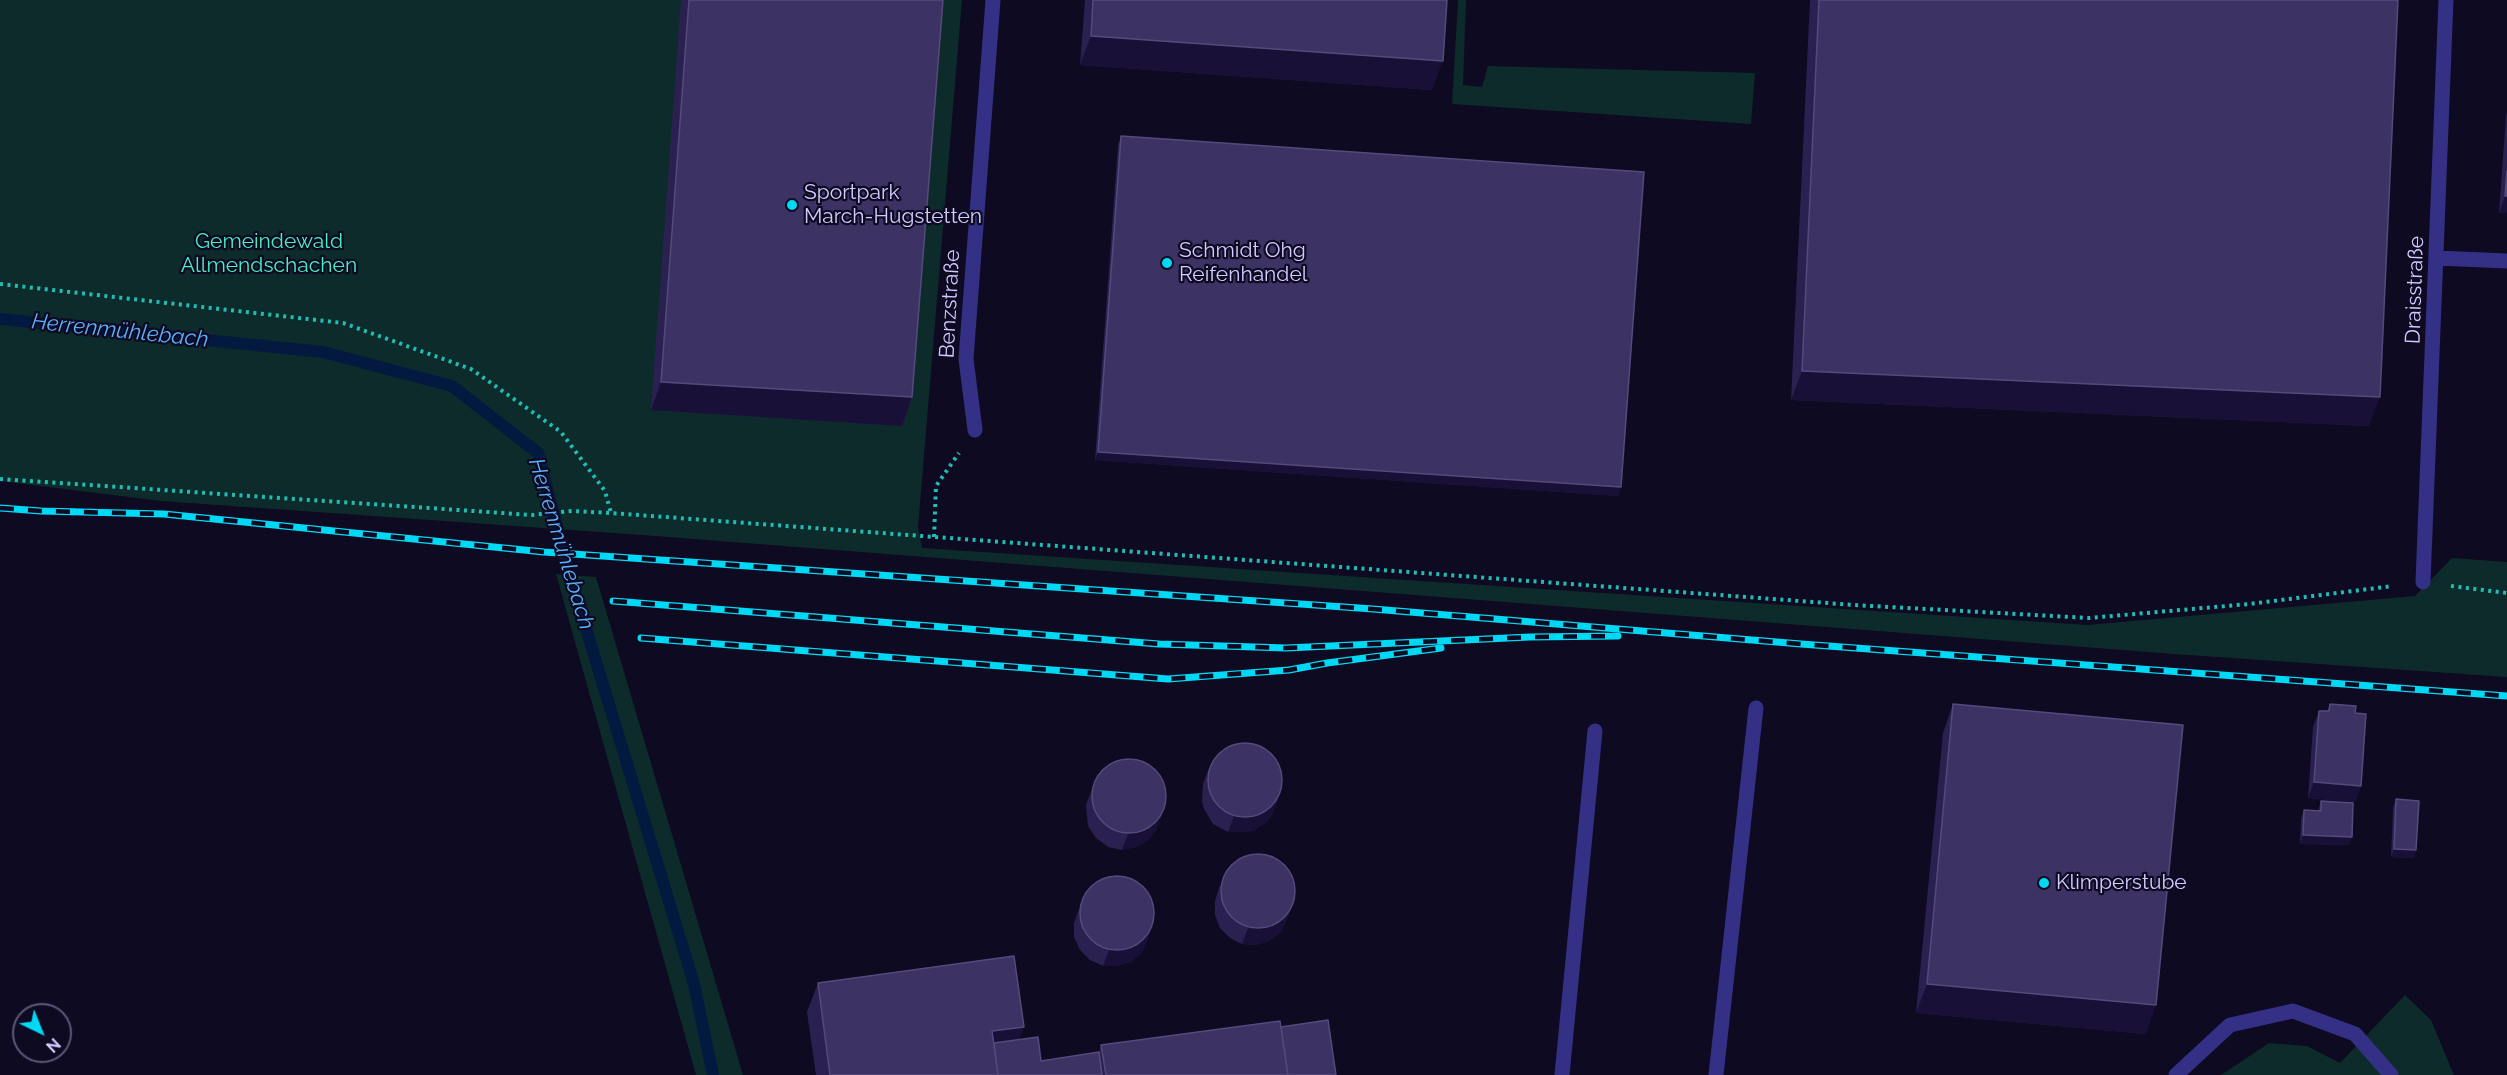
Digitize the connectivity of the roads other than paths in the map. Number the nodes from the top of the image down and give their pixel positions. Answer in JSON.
{"nodes":[{"id":1,"x":993,"y":0,"type":"edge"},
{"id":2,"x":2446,"y":0,"type":"edge"},
{"id":3,"x":2437,"y":258,"type":"junction"},
{"id":4,"x":2507,"y":261,"type":"edge"},
{"id":5,"x":975,"y":430,"type":"road end"},
{"id":6,"x":2423,"y":582,"type":"road end"},
{"id":7,"x":1756,"y":708,"type":"dead end"},
{"id":8,"x":1595,"y":731,"type":"dead end"},
{"id":9,"x":1562,"y":1075,"type":"edge"},
{"id":10,"x":1716,"y":1075,"type":"edge"},
{"id":11,"x":2176,"y":1075,"type":"edge"},
{"id":12,"x":2391,"y":1075,"type":"edge"}],
"edges":[{"from":1,"to":5,"type":"street","name":"Benzstraße"},
{"from":2,"to":3,"type":"street","name":"Draisstraße"},
{"from":3,"to":4,"type":"street"},
{"from":3,"to":6,"type":"street","name":"Draisstraße"},
{"from":7,"to":10,"type":"street"},
{"from":8,"to":9,"type":"street"},
{"from":11,"to":12,"type":"street"}]}
